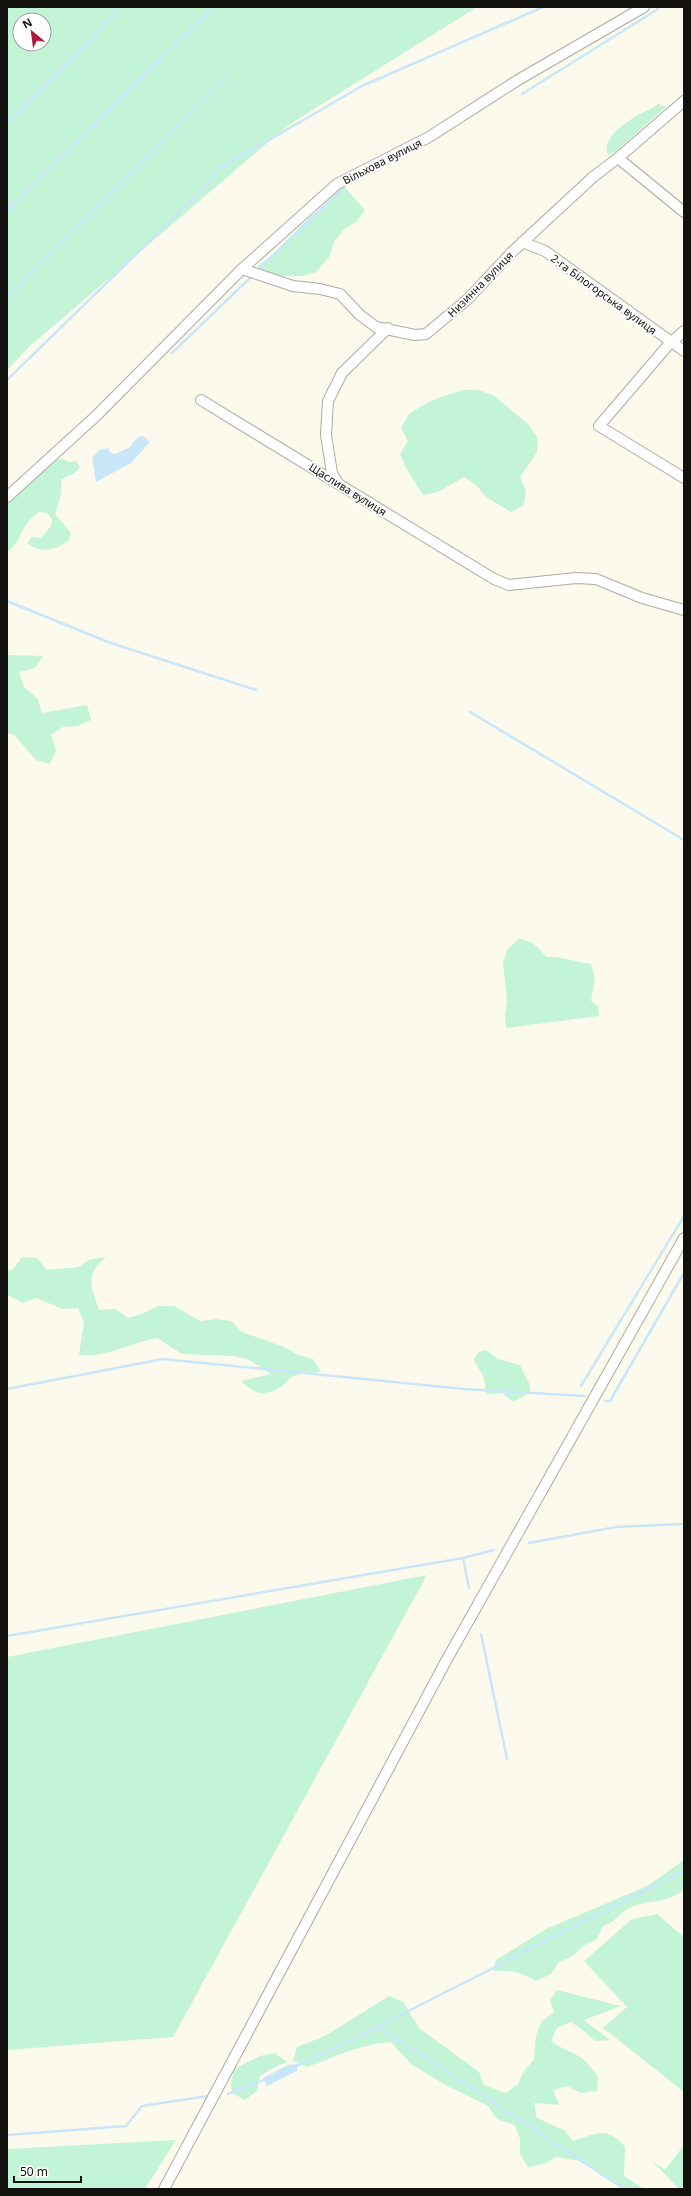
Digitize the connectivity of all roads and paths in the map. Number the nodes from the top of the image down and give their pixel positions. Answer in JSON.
{"nodes":[{"id":1,"x":644,"y":7,"type":"edge"},
{"id":2,"x":684,"y":101,"type":"edge"},
{"id":3,"x":618,"y":158,"type":"junction"},
{"id":4,"x":684,"y":212,"type":"edge"},
{"id":5,"x":522,"y":242,"type":"junction"},
{"id":6,"x":242,"y":269,"type":"junction"},
{"id":7,"x":388,"y":328,"type":"junction"},
{"id":8,"x":684,"y":332,"type":"edge"},
{"id":9,"x":670,"y":343,"type":"junction"},
{"id":10,"x":684,"y":351,"type":"edge"},
{"id":11,"x":201,"y":400,"type":"dead end"},
{"id":12,"x":684,"y":478,"type":"edge"},
{"id":13,"x":339,"y":484,"type":"junction"},
{"id":14,"x":7,"y":497,"type":"edge"},
{"id":15,"x":684,"y":610,"type":"edge"},
{"id":16,"x":684,"y":1238,"type":"edge"},
{"id":17,"x":164,"y":2189,"type":"edge"}],
"edges":[{"from":1,"to":6,"type":"street","name":"Вільхова вулиця"},
{"from":2,"to":3,"type":"street","name":"Низинна вулиця"},
{"from":3,"to":4,"type":"street"},
{"from":3,"to":5,"type":"street","name":"Низинна вулиця"},
{"from":5,"to":7,"type":"street","name":"Низинна вулиця"},
{"from":5,"to":9,"type":"street","name":"2-га Білогорська вулиця"},
{"from":6,"to":7,"type":"street","name":"Низинна вулиця"},
{"from":6,"to":14,"type":"street","name":"Вільхова вулиця"},
{"from":7,"to":13,"type":"street"},
{"from":8,"to":9,"type":"street"},
{"from":9,"to":10,"type":"street","name":"2-га Білогорська вулиця"},
{"from":9,"to":12,"type":"street"},
{"from":11,"to":13,"type":"street","name":"Щаслива вулиця"},
{"from":13,"to":15,"type":"street","name":"Щаслива вулиця"},
{"from":16,"to":17,"type":"street"}]}
